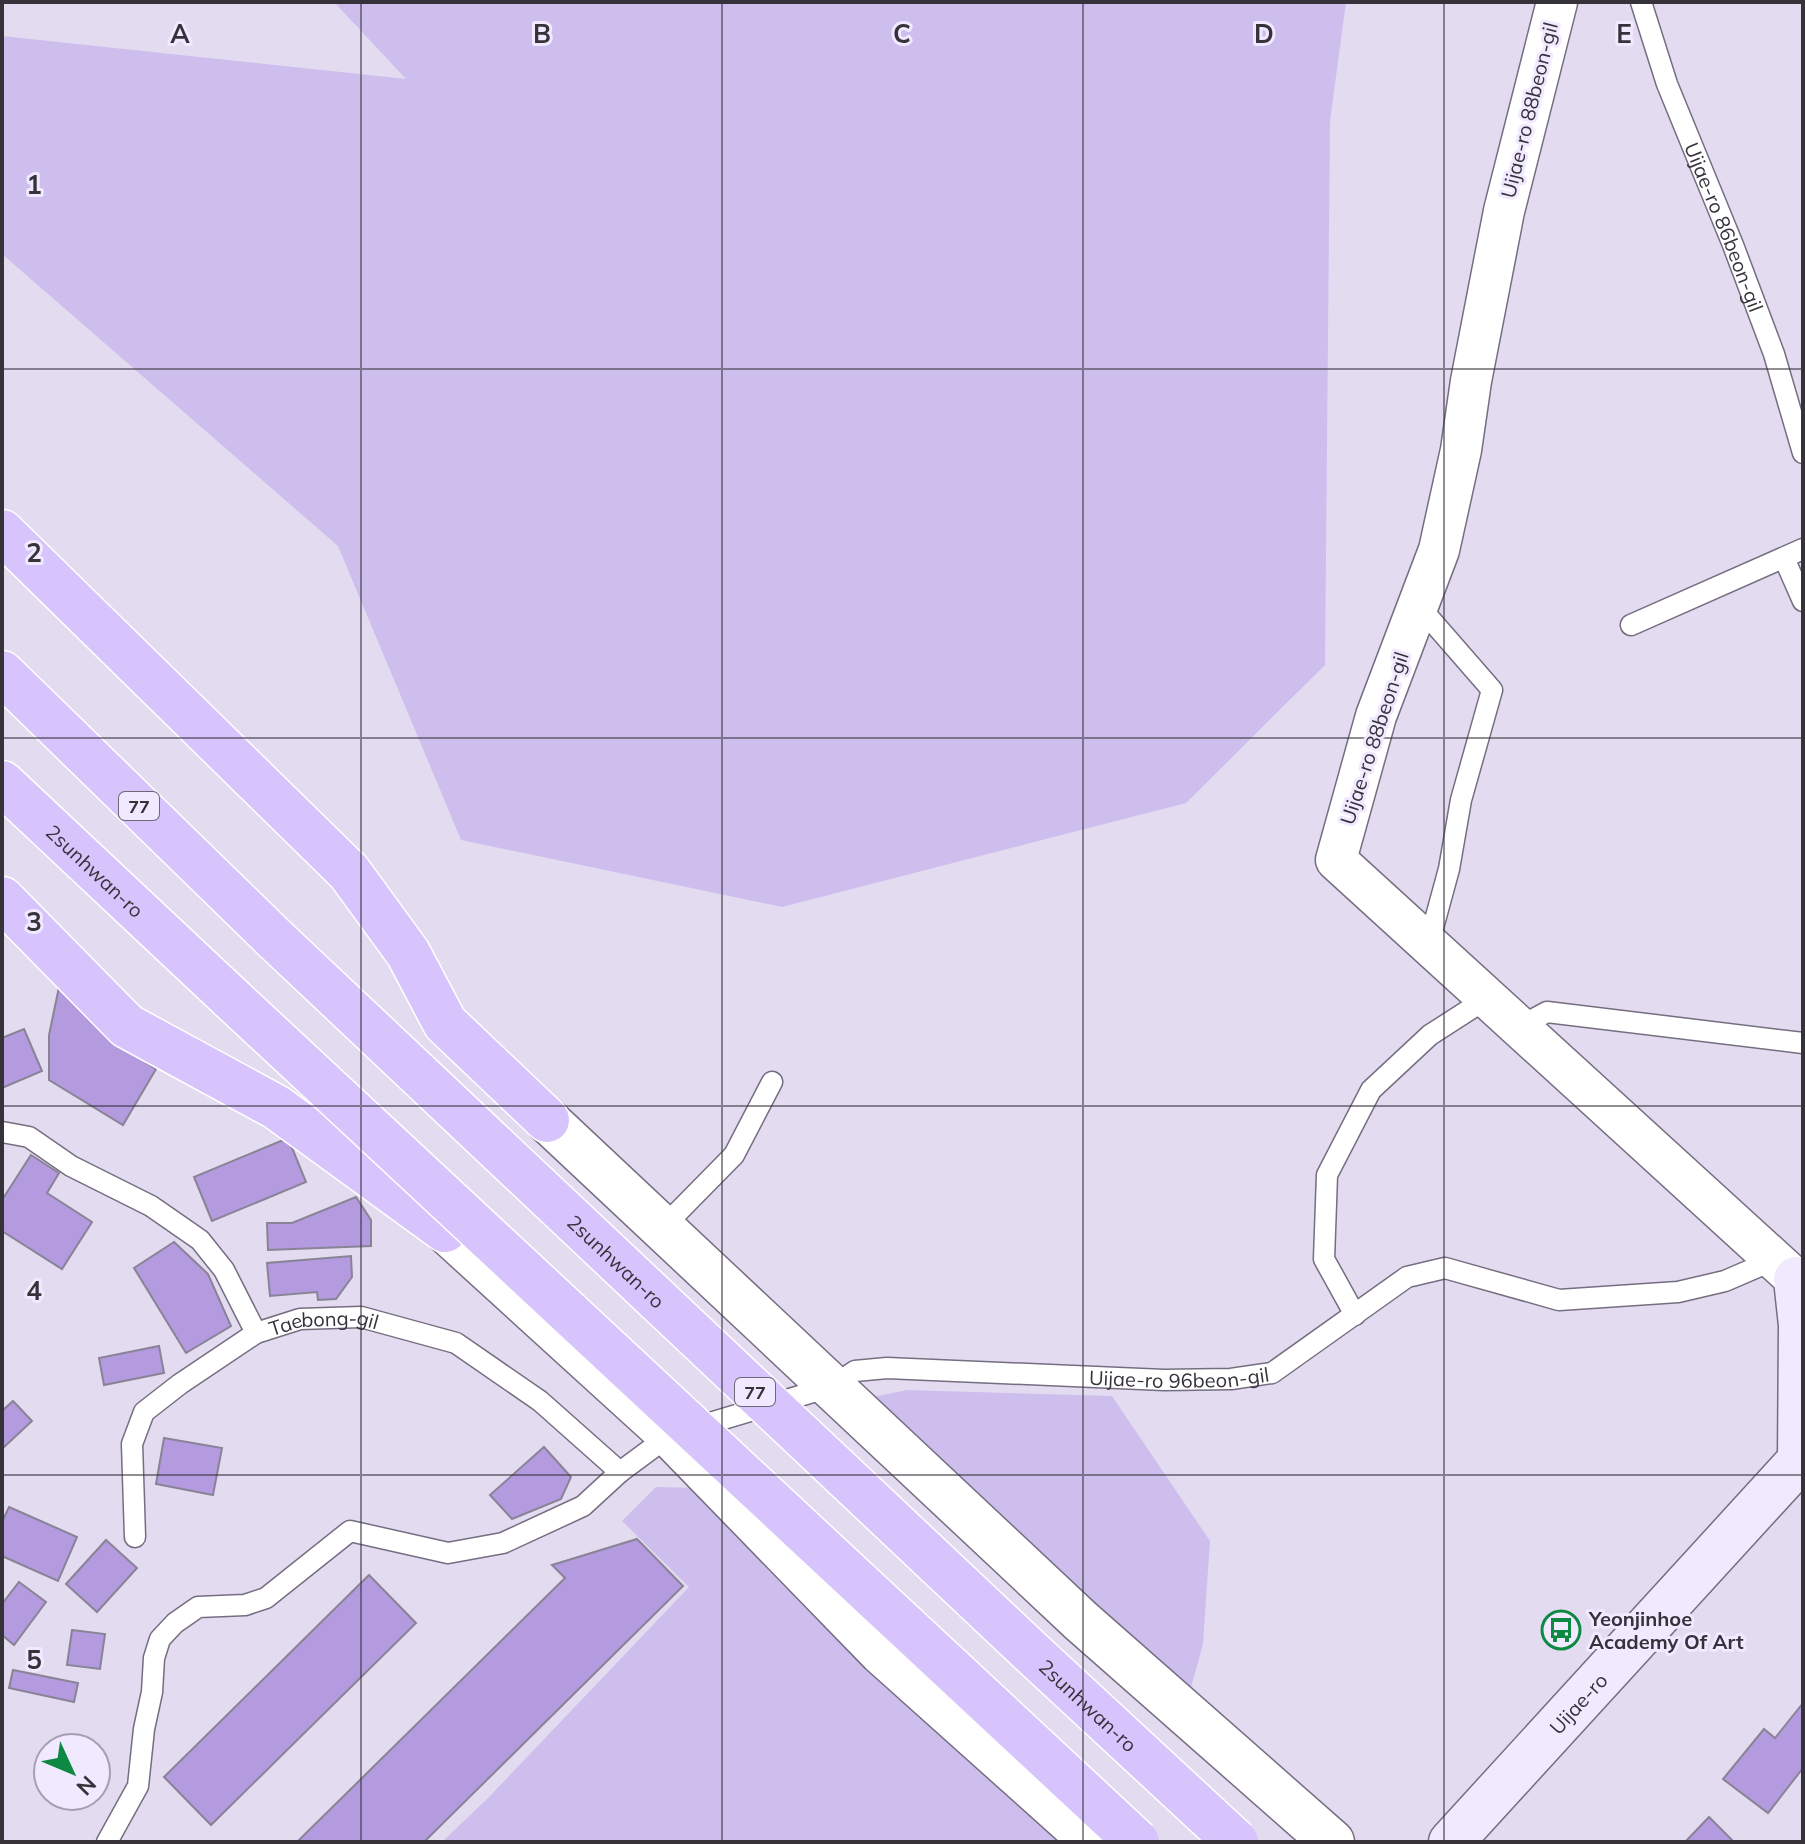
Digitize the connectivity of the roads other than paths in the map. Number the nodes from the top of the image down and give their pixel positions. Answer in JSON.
{"nodes":[{"id":1,"x":1557,"y":2,"type":"edge"},
{"id":2,"x":1641,"y":2,"type":"edge"},
{"id":3,"x":1803,"y":453,"type":"edge"},
{"id":4,"x":2,"y":532,"type":"edge"},
{"id":5,"x":1803,"y":549,"type":"edge"},
{"id":6,"x":1784,"y":558,"type":"junction"},
{"id":7,"x":1803,"y":601,"type":"edge"},
{"id":8,"x":1418,"y":605,"type":"junction"},
{"id":9,"x":1631,"y":625,"type":"dead end"},
{"id":10,"x":2,"y":673,"type":"edge"},
{"id":11,"x":2,"y":783,"type":"edge"},
{"id":12,"x":2,"y":899,"type":"edge"},
{"id":13,"x":1428,"y":946,"type":"junction"},
{"id":14,"x":1486,"y":999,"type":"junction"},
{"id":15,"x":1519,"y":1027,"type":"junction"},
{"id":16,"x":1803,"y":1043,"type":"edge"},
{"id":17,"x":772,"y":1082,"type":"dead end"},
{"id":18,"x":547,"y":1120,"type":"joint"},
{"id":19,"x":2,"y":1132,"type":"edge"},
{"id":20,"x":628,"y":1171,"type":"dead end"},
{"id":21,"x":675,"y":1215,"type":"junction"},
{"id":22,"x":445,"y":1230,"type":"joint"},
{"id":23,"x":1791,"y":1275,"type":"edge"},
{"id":24,"x":1355,"y":1315,"type":"junction"},
{"id":25,"x":256,"y":1333,"type":"junction"},
{"id":26,"x":840,"y":1381,"type":"junction"},
{"id":27,"x":670,"y":1435,"type":"junction"},
{"id":28,"x":1802,"y":1458,"type":"edge"},
{"id":29,"x":620,"y":1472,"type":"junction"},
{"id":30,"x":135,"y":1537,"type":"dead end"},
{"id":31,"x":107,"y":1842,"type":"edge"},
{"id":32,"x":1093,"y":1842,"type":"edge"},
{"id":33,"x":1137,"y":1842,"type":"edge"},
{"id":34,"x":1236,"y":1842,"type":"edge"},
{"id":35,"x":1332,"y":1842,"type":"edge"},
{"id":36,"x":1451,"y":1842,"type":"edge"}],
"edges":[{"from":1,"to":8,"type":"street","name":"Uijae-ro 88beon-gil"},
{"from":2,"to":3,"type":"lane","name":"Uijae-ro 86beon-gil"},
{"from":4,"to":18,"type":"highway"},
{"from":5,"to":6,"type":"lane"},
{"from":6,"to":7,"type":"lane"},
{"from":6,"to":9,"type":"lane"},
{"from":8,"to":13,"type":"lane"},
{"from":8,"to":13,"type":"street","name":"Uijae-ro 88beon-gil"},
{"from":10,"to":34,"type":"highway","name":"2sunhwan-ro","number":"77","bridge":true},
{"from":11,"to":33,"type":"highway","name":"2sunhwan-ro","bridge":true},
{"from":12,"to":22,"type":"highway"},
{"from":13,"to":14,"type":"street","name":"Uijae-ro 88beon-gil"},
{"from":14,"to":15,"type":"street","name":"Uijae-ro 88beon-gil"},
{"from":14,"to":24,"type":"lane"},
{"from":15,"to":16,"type":"lane"},
{"from":15,"to":23,"type":"street","name":"Uijae-ro 88beon-gil"},
{"from":17,"to":21,"type":"lane"},
{"from":18,"to":26,"type":"street"},
{"from":19,"to":25,"type":"lane","name":"Taebong-gil"},
{"from":20,"to":21,"type":"lane"},
{"from":21,"to":26,"type":"lane"},
{"from":22,"to":27,"type":"street"},
{"from":23,"to":24,"type":"lane","name":"Uijae-ro 96beon-gil"},
{"from":23,"to":28,"type":"main road"},
{"from":24,"to":26,"type":"lane","name":"Uijae-ro 96beon-gil"},
{"from":25,"to":29,"type":"lane","name":"Taebong-gil"},
{"from":25,"to":30,"type":"lane"},
{"from":26,"to":27,"type":"lane","name":"Uijae-ro 96beon-gil"},
{"from":26,"to":35,"type":"street"},
{"from":27,"to":29,"type":"lane"},
{"from":27,"to":32,"type":"street"},
{"from":28,"to":36,"type":"main road","name":"Uijae-ro"},
{"from":29,"to":31,"type":"lane"}]}
